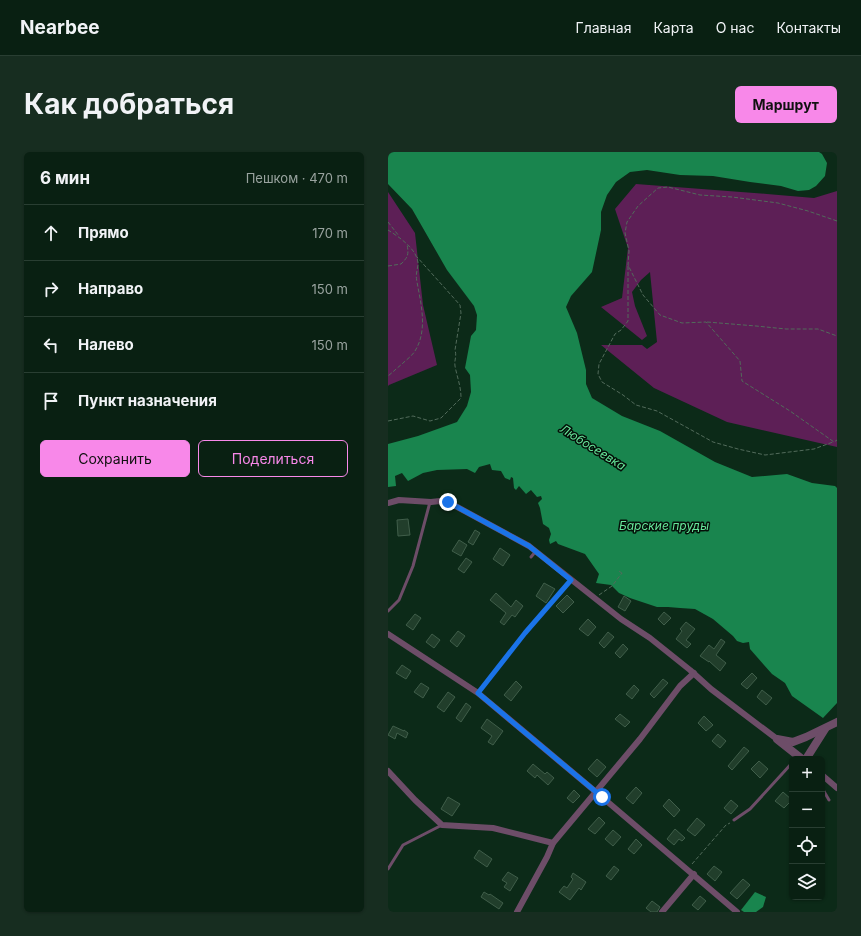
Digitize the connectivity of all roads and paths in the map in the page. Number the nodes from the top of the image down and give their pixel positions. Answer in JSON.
{"nodes":[{"id":1,"x":837,"y":221,"type":"edge"},
{"id":2,"x":388,"y":222,"type":"edge"},
{"id":3,"x":388,"y":230,"type":"edge"},
{"id":4,"x":399,"y":237,"type":"junction"},
{"id":5,"x":407,"y":244,"type":"junction"},
{"id":6,"x":417,"y":257,"type":"junction"},
{"id":7,"x":388,"y":266,"type":"edge"},
{"id":8,"x":628,"y":266,"type":"junction"},
{"id":9,"x":706,"y":322,"type":"junction"},
{"id":10,"x":837,"y":336,"type":"edge"},
{"id":11,"x":388,"y":376,"type":"edge"},
{"id":12,"x":388,"y":420,"type":"edge"},
{"id":13,"x":837,"y":440,"type":"edge"},
{"id":14,"x":834,"y":442,"type":"junction"},
{"id":15,"x":430,"y":502,"type":"junction"},
{"id":16,"x":388,"y":503,"type":"edge"},
{"id":17,"x":536,"y":551,"type":"junction"},
{"id":18,"x":531,"y":557,"type":"dead end"},
{"id":19,"x":619,"y":571,"type":"dead end"},
{"id":20,"x":571,"y":580,"type":"junction"},
{"id":21,"x":595,"y":599,"type":"junction"},
{"id":22,"x":388,"y":611,"type":"edge"},
{"id":23,"x":388,"y":634,"type":"edge"},
{"id":24,"x":694,"y":670,"type":"junction"},
{"id":25,"x":478,"y":693,"type":"junction"},
{"id":26,"x":837,"y":722,"type":"edge"},
{"id":27,"x":825,"y":729,"type":"junction"},
{"id":28,"x":777,"y":740,"type":"junction"},
{"id":29,"x":793,"y":742,"type":"junction"},
{"id":30,"x":791,"y":750,"type":"junction"},
{"id":31,"x":798,"y":756,"type":"edge"},
{"id":32,"x":802,"y":756,"type":"edge"},
{"id":33,"x":789,"y":766,"type":"edge"},
{"id":34,"x":388,"y":771,"type":"edge"},
{"id":35,"x":825,"y":778,"type":"edge"},
{"id":36,"x":837,"y":788,"type":"edge"},
{"id":37,"x":596,"y":792,"type":"junction"},
{"id":38,"x":824,"y":792,"type":"edge"},
{"id":39,"x":829,"y":800,"type":"dead end"},
{"id":40,"x":734,"y":820,"type":"joint"},
{"id":41,"x":442,"y":825,"type":"junction"},
{"id":42,"x":553,"y":843,"type":"junction"},
{"id":43,"x":388,"y":869,"type":"edge"},
{"id":44,"x":688,"y":869,"type":"junction"},
{"id":45,"x":694,"y":874,"type":"junction"},
{"id":46,"x":517,"y":912,"type":"edge"},
{"id":47,"x":662,"y":912,"type":"edge"},
{"id":48,"x":737,"y":912,"type":"edge"}],
"edges":[{"from":1,"to":8,"type":"path"},
{"from":2,"to":4,"type":"path"},
{"from":3,"to":4,"type":"path"},
{"from":4,"to":5,"type":"path"},
{"from":5,"to":6,"type":"path"},
{"from":5,"to":7,"type":"path"},
{"from":6,"to":11,"type":"path"},
{"from":6,"to":12,"type":"path"},
{"from":8,"to":9,"type":"path"},
{"from":8,"to":14,"type":"path"},
{"from":9,"to":10,"type":"path"},
{"from":9,"to":14,"type":"path"},
{"from":13,"to":14,"type":"path"},
{"from":15,"to":16,"type":"street"},
{"from":15,"to":17,"type":"street"},
{"from":15,"to":22,"type":"lane"},
{"from":17,"to":18,"type":"lane"},
{"from":17,"to":20,"type":"street"},
{"from":19,"to":21,"type":"path"},
{"from":20,"to":21,"type":"street"},
{"from":20,"to":25,"type":"lane"},
{"from":21,"to":24,"type":"street"},
{"from":23,"to":25,"type":"street"},
{"from":24,"to":28,"type":"street"},
{"from":24,"to":37,"type":"street"},
{"from":25,"to":37,"type":"street"},
{"from":26,"to":27,"type":"street"},
{"from":27,"to":29,"type":"street"},
{"from":27,"to":32,"type":"street"},
{"from":28,"to":29,"type":"street"},
{"from":28,"to":30,"type":"street"},
{"from":29,"to":30,"type":"street"},
{"from":30,"to":31,"type":"street"},
{"from":33,"to":40,"type":"lane"},
{"from":34,"to":41,"type":"street"},
{"from":35,"to":36,"type":"street"},
{"from":37,"to":42,"type":"street"},
{"from":37,"to":44,"type":"street"},
{"from":38,"to":39,"type":"lane"},
{"from":40,"to":44,"type":"path"},
{"from":41,"to":42,"type":"street"},
{"from":41,"to":43,"type":"lane"},
{"from":42,"to":46,"type":"street"},
{"from":44,"to":45,"type":"street"},
{"from":45,"to":47,"type":"street"},
{"from":45,"to":48,"type":"street"}]}
